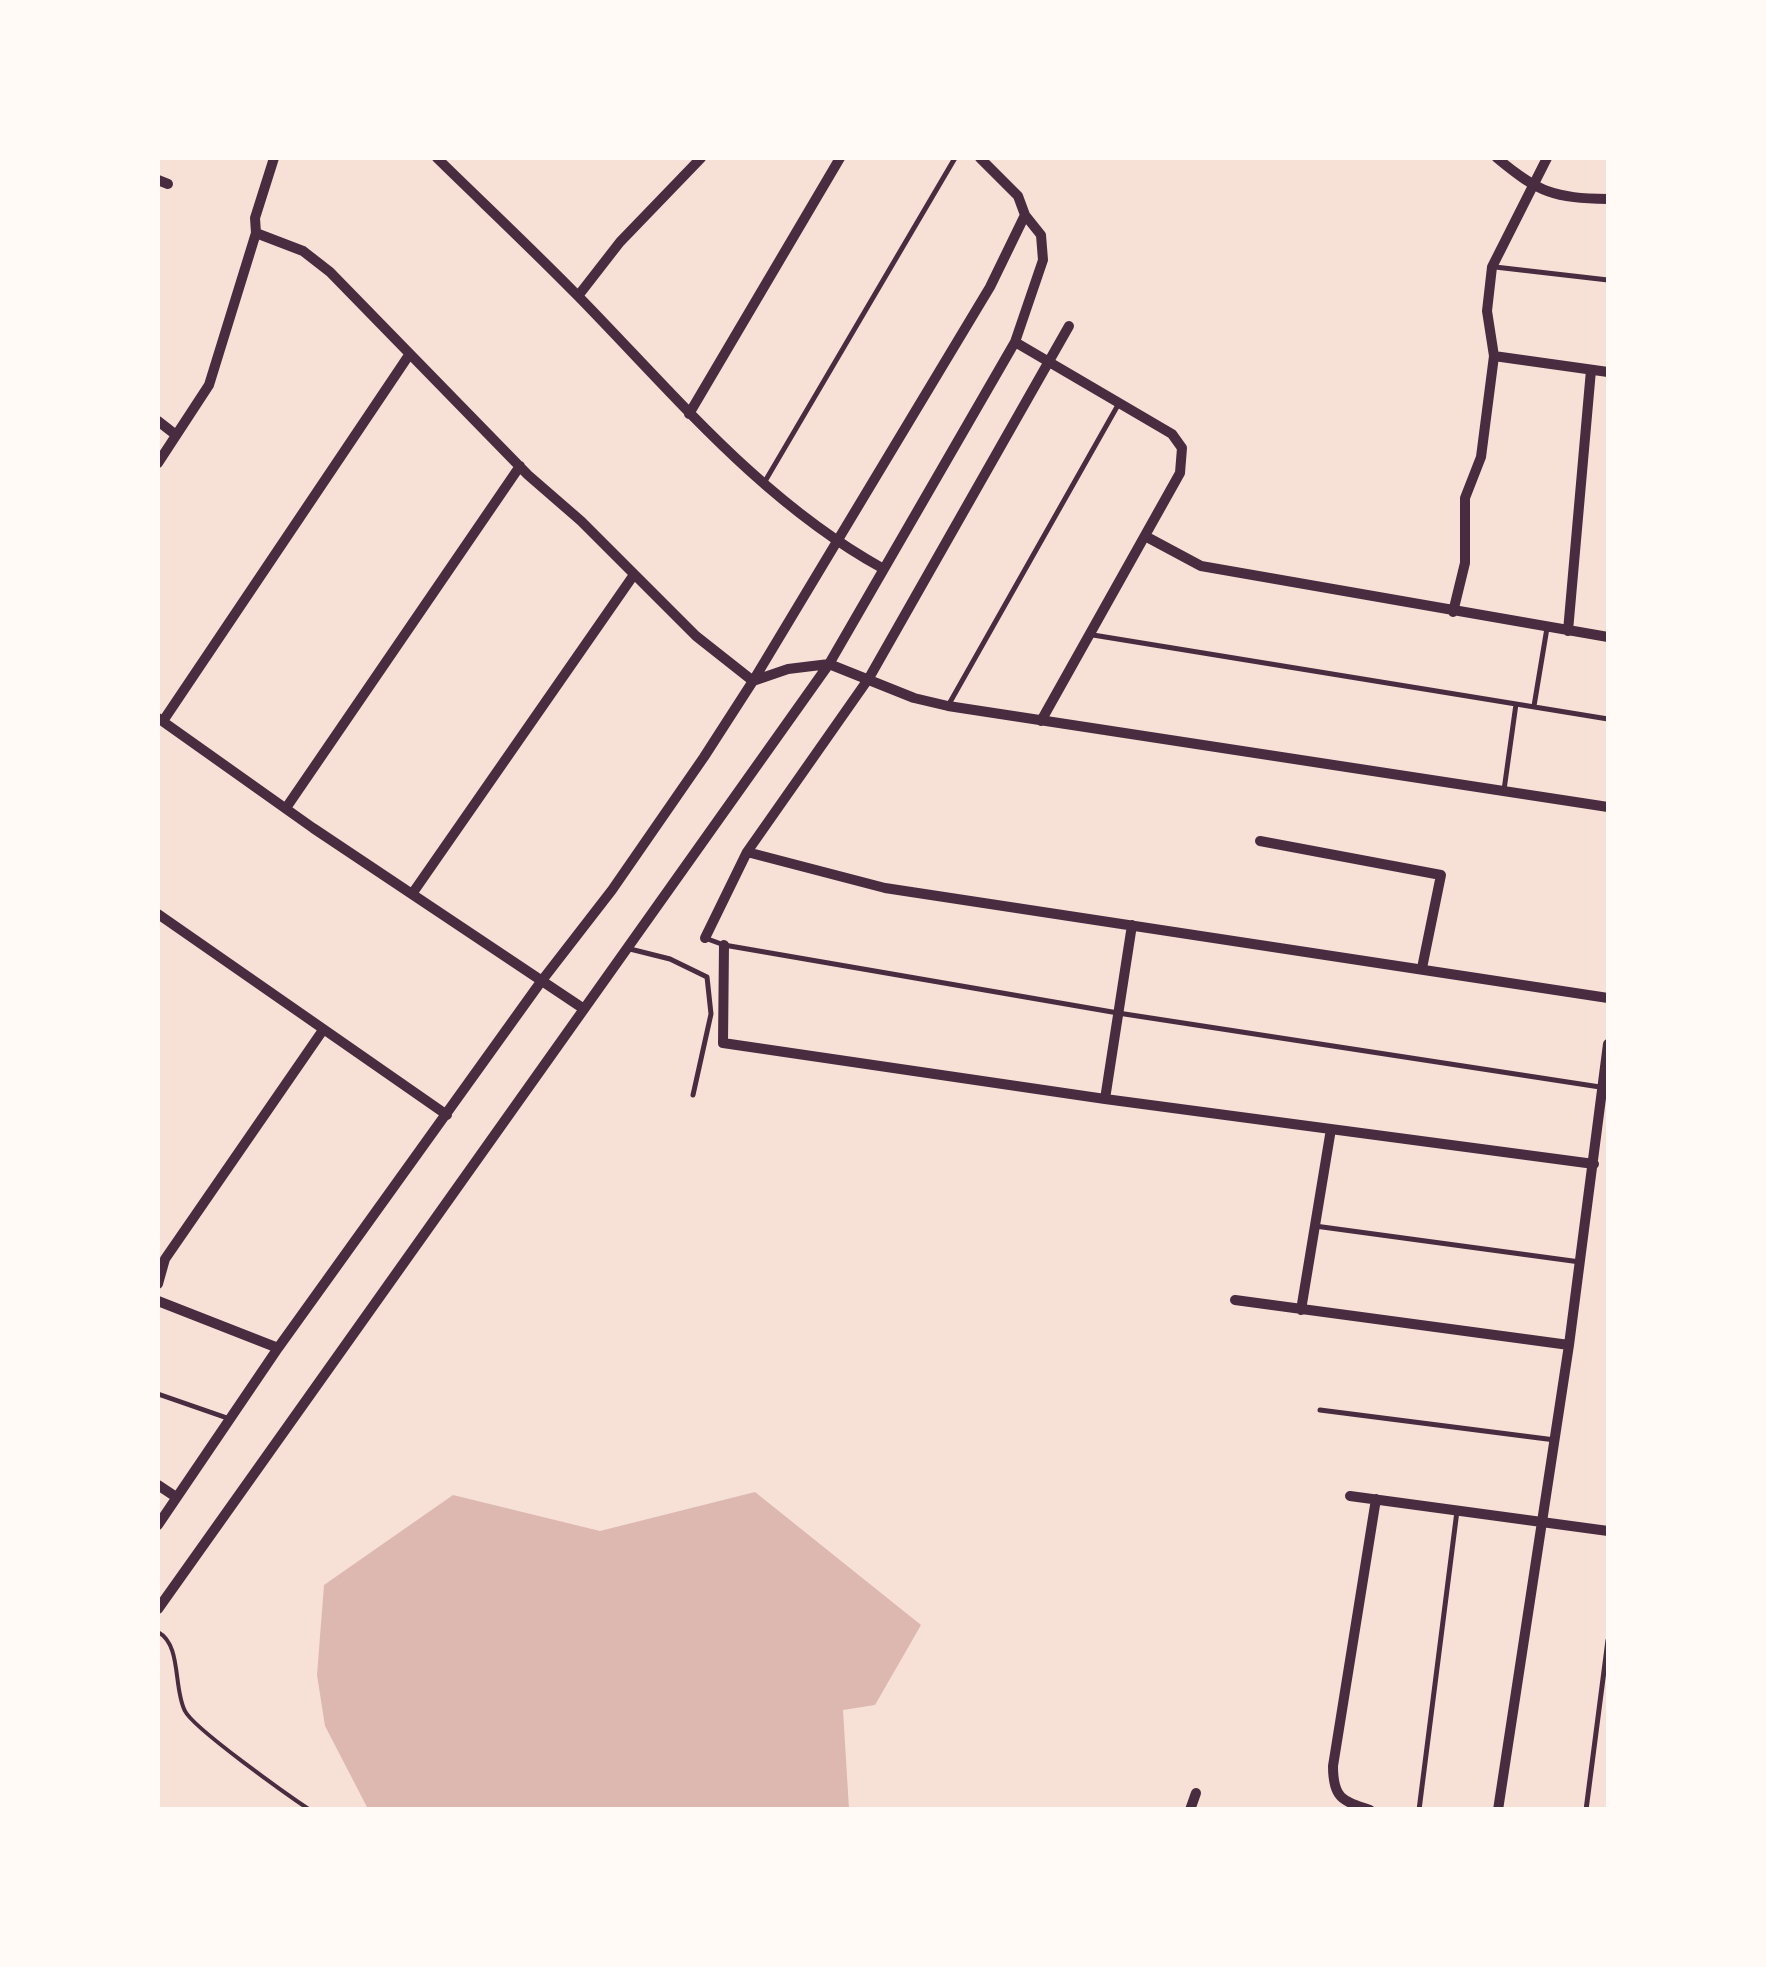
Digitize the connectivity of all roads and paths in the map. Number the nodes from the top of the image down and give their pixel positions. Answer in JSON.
{"nodes":[{"id":1,"x":274,"y":158,"type":"edge"},
{"id":2,"x":437,"y":158,"type":"edge"},
{"id":3,"x":700,"y":158,"type":"edge"},
{"id":4,"x":840,"y":158,"type":"edge"},
{"id":5,"x":954,"y":158,"type":"edge"},
{"id":6,"x":980,"y":158,"type":"edge"},
{"id":7,"x":1497,"y":158,"type":"edge"},
{"id":8,"x":1546,"y":158,"type":"edge"},
{"id":9,"x":1530,"y":185,"type":"junction"},
{"id":10,"x":1608,"y":199,"type":"edge"},
{"id":11,"x":1026,"y":216,"type":"junction"},
{"id":12,"x":256,"y":233,"type":"junction"},
{"id":13,"x":1492,"y":267,"type":"junction"},
{"id":14,"x":1608,"y":280,"type":"edge"},
{"id":15,"x":578,"y":296,"type":"junction"},
{"id":16,"x":1069,"y":326,"type":"dead end"},
{"id":17,"x":1015,"y":342,"type":"junction"},
{"id":18,"x":409,"y":355,"type":"junction"},
{"id":19,"x":1494,"y":356,"type":"junction"},
{"id":20,"x":1050,"y":360,"type":"junction"},
{"id":21,"x":1591,"y":370,"type":"junction"},
{"id":22,"x":1608,"y":372,"type":"edge"},
{"id":23,"x":1120,"y":402,"type":"junction"},
{"id":24,"x":688,"y":414,"type":"junction"},
{"id":25,"x":158,"y":422,"type":"edge"},
{"id":26,"x":176,"y":435,"type":"junction"},
{"id":27,"x":158,"y":463,"type":"edge"},
{"id":28,"x":520,"y":466,"type":"junction"},
{"id":29,"x":763,"y":485,"type":"junction"},
{"id":30,"x":1145,"y":536,"type":"junction"},
{"id":31,"x":836,"y":543,"type":"junction"},
{"id":32,"x":882,"y":568,"type":"junction"},
{"id":33,"x":633,"y":576,"type":"junction"},
{"id":34,"x":1453,"y":612,"type":"junction"},
{"id":35,"x":1547,"y":628,"type":"junction"},
{"id":36,"x":1568,"y":631,"type":"junction"},
{"id":37,"x":1090,"y":635,"type":"junction"},
{"id":38,"x":1608,"y":638,"type":"edge"},
{"id":39,"x":829,"y":664,"type":"junction"},
{"id":40,"x":869,"y":678,"type":"junction"},
{"id":41,"x":753,"y":681,"type":"junction"},
{"id":42,"x":1516,"y":704,"type":"junction"},
{"id":43,"x":948,"y":706,"type":"junction"},
{"id":44,"x":1534,"y":706,"type":"junction"},
{"id":45,"x":1608,"y":719,"type":"edge"},
{"id":46,"x":160,"y":720,"type":"edge"},
{"id":47,"x":1041,"y":721,"type":"junction"},
{"id":48,"x":1504,"y":791,"type":"junction"},
{"id":49,"x":1608,"y":807,"type":"edge"},
{"id":50,"x":286,"y":808,"type":"junction"},
{"id":51,"x":1260,"y":841,"type":"dead end"},
{"id":52,"x":746,"y":852,"type":"junction"},
{"id":53,"x":412,"y":894,"type":"junction"},
{"id":54,"x":158,"y":914,"type":"edge"},
{"id":55,"x":1132,"y":925,"type":"junction"},
{"id":56,"x":706,"y":938,"type":"joint"},
{"id":57,"x":724,"y":945,"type":"junction"},
{"id":58,"x":628,"y":948,"type":"junction"},
{"id":59,"x":1422,"y":968,"type":"junction"},
{"id":60,"x":540,"y":982,"type":"junction"},
{"id":61,"x":1608,"y":998,"type":"edge"},
{"id":62,"x":584,"y":1009,"type":"junction"},
{"id":63,"x":1118,"y":1014,"type":"junction"},
{"id":64,"x":323,"y":1030,"type":"junction"},
{"id":65,"x":1608,"y":1044,"type":"edge"},
{"id":66,"x":1607,"y":1064,"type":"edge"},
{"id":67,"x":1604,"y":1088,"type":"junction"},
{"id":68,"x":693,"y":1095,"type":"dead end"},
{"id":69,"x":1105,"y":1099,"type":"junction"},
{"id":70,"x":446,"y":1115,"type":"junction"},
{"id":71,"x":1331,"y":1129,"type":"junction"},
{"id":72,"x":1594,"y":1164,"type":"junction"},
{"id":73,"x":1316,"y":1226,"type":"junction"},
{"id":74,"x":1580,"y":1262,"type":"junction"},
{"id":75,"x":158,"y":1284,"type":"edge"},
{"id":76,"x":1235,"y":1300,"type":"dead end"},
{"id":77,"x":158,"y":1301,"type":"edge"},
{"id":78,"x":1301,"y":1310,"type":"junction"},
{"id":79,"x":1570,"y":1344,"type":"junction"},
{"id":80,"x":278,"y":1348,"type":"junction"},
{"id":81,"x":158,"y":1394,"type":"edge"},
{"id":82,"x":1320,"y":1410,"type":"dead end"},
{"id":83,"x":230,"y":1418,"type":"junction"},
{"id":84,"x":1555,"y":1440,"type":"junction"},
{"id":85,"x":158,"y":1485,"type":"edge"},
{"id":86,"x":176,"y":1496,"type":"junction"},
{"id":87,"x":1350,"y":1496,"type":"dead end"},
{"id":88,"x":1376,"y":1500,"type":"junction"},
{"id":89,"x":1457,"y":1510,"type":"junction"},
{"id":90,"x":1542,"y":1522,"type":"junction"},
{"id":91,"x":158,"y":1524,"type":"edge"},
{"id":92,"x":1608,"y":1531,"type":"edge"},
{"id":93,"x":158,"y":1609,"type":"edge"},
{"id":94,"x":158,"y":1632,"type":"edge"},
{"id":95,"x":1608,"y":1640,"type":"edge"},
{"id":96,"x":1196,"y":1792,"type":"dead end"},
{"id":97,"x":1348,"y":1805,"type":"edge"},
{"id":98,"x":310,"y":1810,"type":"edge"},
{"id":99,"x":1190,"y":1810,"type":"edge"},
{"id":100,"x":1370,"y":1810,"type":"edge"},
{"id":101,"x":1419,"y":1810,"type":"edge"},
{"id":102,"x":1498,"y":1810,"type":"edge"},
{"id":103,"x":1586,"y":1810,"type":"edge"}],
"edges":[{"from":1,"to":12,"type":"street"},
{"from":2,"to":15,"type":"street"},
{"from":3,"to":15,"type":"street"},
{"from":4,"to":24,"type":"street"},
{"from":5,"to":29,"type":"lane"},
{"from":6,"to":11,"type":"street"},
{"from":7,"to":9,"type":"street"},
{"from":8,"to":9,"type":"street"},
{"from":9,"to":10,"type":"street"},
{"from":9,"to":13,"type":"street"},
{"from":11,"to":17,"type":"street"},
{"from":11,"to":31,"type":"street"},
{"from":12,"to":18,"type":"street"},
{"from":12,"to":26,"type":"street"},
{"from":13,"to":14,"type":"lane"},
{"from":13,"to":19,"type":"street"},
{"from":15,"to":24,"type":"street"},
{"from":16,"to":20,"type":"street"},
{"from":17,"to":20,"type":"street"},
{"from":17,"to":32,"type":"street"},
{"from":18,"to":28,"type":"street"},
{"from":18,"to":46,"type":"street"},
{"from":19,"to":21,"type":"street"},
{"from":19,"to":34,"type":"street"},
{"from":20,"to":23,"type":"street"},
{"from":20,"to":40,"type":"street"},
{"from":21,"to":22,"type":"street"},
{"from":21,"to":36,"type":"street"},
{"from":23,"to":30,"type":"street"},
{"from":23,"to":43,"type":"lane"},
{"from":24,"to":29,"type":"street"},
{"from":25,"to":26,"type":"street"},
{"from":26,"to":27,"type":"street"},
{"from":28,"to":33,"type":"street"},
{"from":28,"to":50,"type":"street"},
{"from":29,"to":31,"type":"street"},
{"from":30,"to":34,"type":"street"},
{"from":30,"to":37,"type":"street"},
{"from":31,"to":32,"type":"street"},
{"from":31,"to":41,"type":"street"},
{"from":32,"to":39,"type":"street"},
{"from":33,"to":41,"type":"street"},
{"from":33,"to":53,"type":"street"},
{"from":34,"to":35,"type":"street"},
{"from":35,"to":36,"type":"street"},
{"from":35,"to":44,"type":"lane"},
{"from":36,"to":38,"type":"street"},
{"from":37,"to":42,"type":"lane"},
{"from":37,"to":47,"type":"street"},
{"from":39,"to":40,"type":"street"},
{"from":39,"to":41,"type":"street"},
{"from":39,"to":58,"type":"street"},
{"from":40,"to":43,"type":"street"},
{"from":40,"to":52,"type":"street"},
{"from":41,"to":60,"type":"street"},
{"from":42,"to":44,"type":"lane"},
{"from":42,"to":48,"type":"lane"},
{"from":43,"to":47,"type":"street"},
{"from":44,"to":45,"type":"lane"},
{"from":46,"to":50,"type":"street"},
{"from":47,"to":48,"type":"street"},
{"from":48,"to":49,"type":"street"},
{"from":50,"to":53,"type":"street"},
{"from":51,"to":59,"type":"street"},
{"from":52,"to":55,"type":"street"},
{"from":52,"to":56,"type":"street"},
{"from":53,"to":60,"type":"street"},
{"from":54,"to":64,"type":"street"},
{"from":55,"to":59,"type":"street"},
{"from":55,"to":63,"type":"street"},
{"from":56,"to":57,"type":"lane"},
{"from":57,"to":63,"type":"lane"},
{"from":57,"to":69,"type":"street"},
{"from":58,"to":62,"type":"street"},
{"from":58,"to":68,"type":"lane"},
{"from":59,"to":61,"type":"street"},
{"from":60,"to":62,"type":"street"},
{"from":60,"to":70,"type":"street"},
{"from":62,"to":93,"type":"street"},
{"from":63,"to":67,"type":"lane"},
{"from":63,"to":69,"type":"street"},
{"from":64,"to":70,"type":"street"},
{"from":64,"to":75,"type":"street"},
{"from":65,"to":66,"type":"street"},
{"from":66,"to":67,"type":"street"},
{"from":67,"to":72,"type":"street"},
{"from":69,"to":71,"type":"street"},
{"from":70,"to":80,"type":"street"},
{"from":71,"to":72,"type":"street"},
{"from":71,"to":73,"type":"street"},
{"from":72,"to":74,"type":"street"},
{"from":73,"to":74,"type":"lane"},
{"from":73,"to":78,"type":"street"},
{"from":74,"to":79,"type":"street"},
{"from":76,"to":78,"type":"street"},
{"from":77,"to":80,"type":"street"},
{"from":78,"to":79,"type":"street"},
{"from":79,"to":84,"type":"street"},
{"from":80,"to":83,"type":"street"},
{"from":81,"to":83,"type":"lane"},
{"from":82,"to":84,"type":"lane"},
{"from":83,"to":86,"type":"street"},
{"from":84,"to":90,"type":"street"},
{"from":85,"to":86,"type":"street"},
{"from":86,"to":91,"type":"street"},
{"from":87,"to":88,"type":"street"},
{"from":88,"to":89,"type":"street"},
{"from":88,"to":97,"type":"street"},
{"from":89,"to":90,"type":"street"},
{"from":89,"to":101,"type":"lane"},
{"from":90,"to":92,"type":"street"},
{"from":90,"to":102,"type":"street"},
{"from":94,"to":98,"type":"path"},
{"from":95,"to":103,"type":"lane"},
{"from":96,"to":99,"type":"street"},
{"from":97,"to":100,"type":"street"}]}
